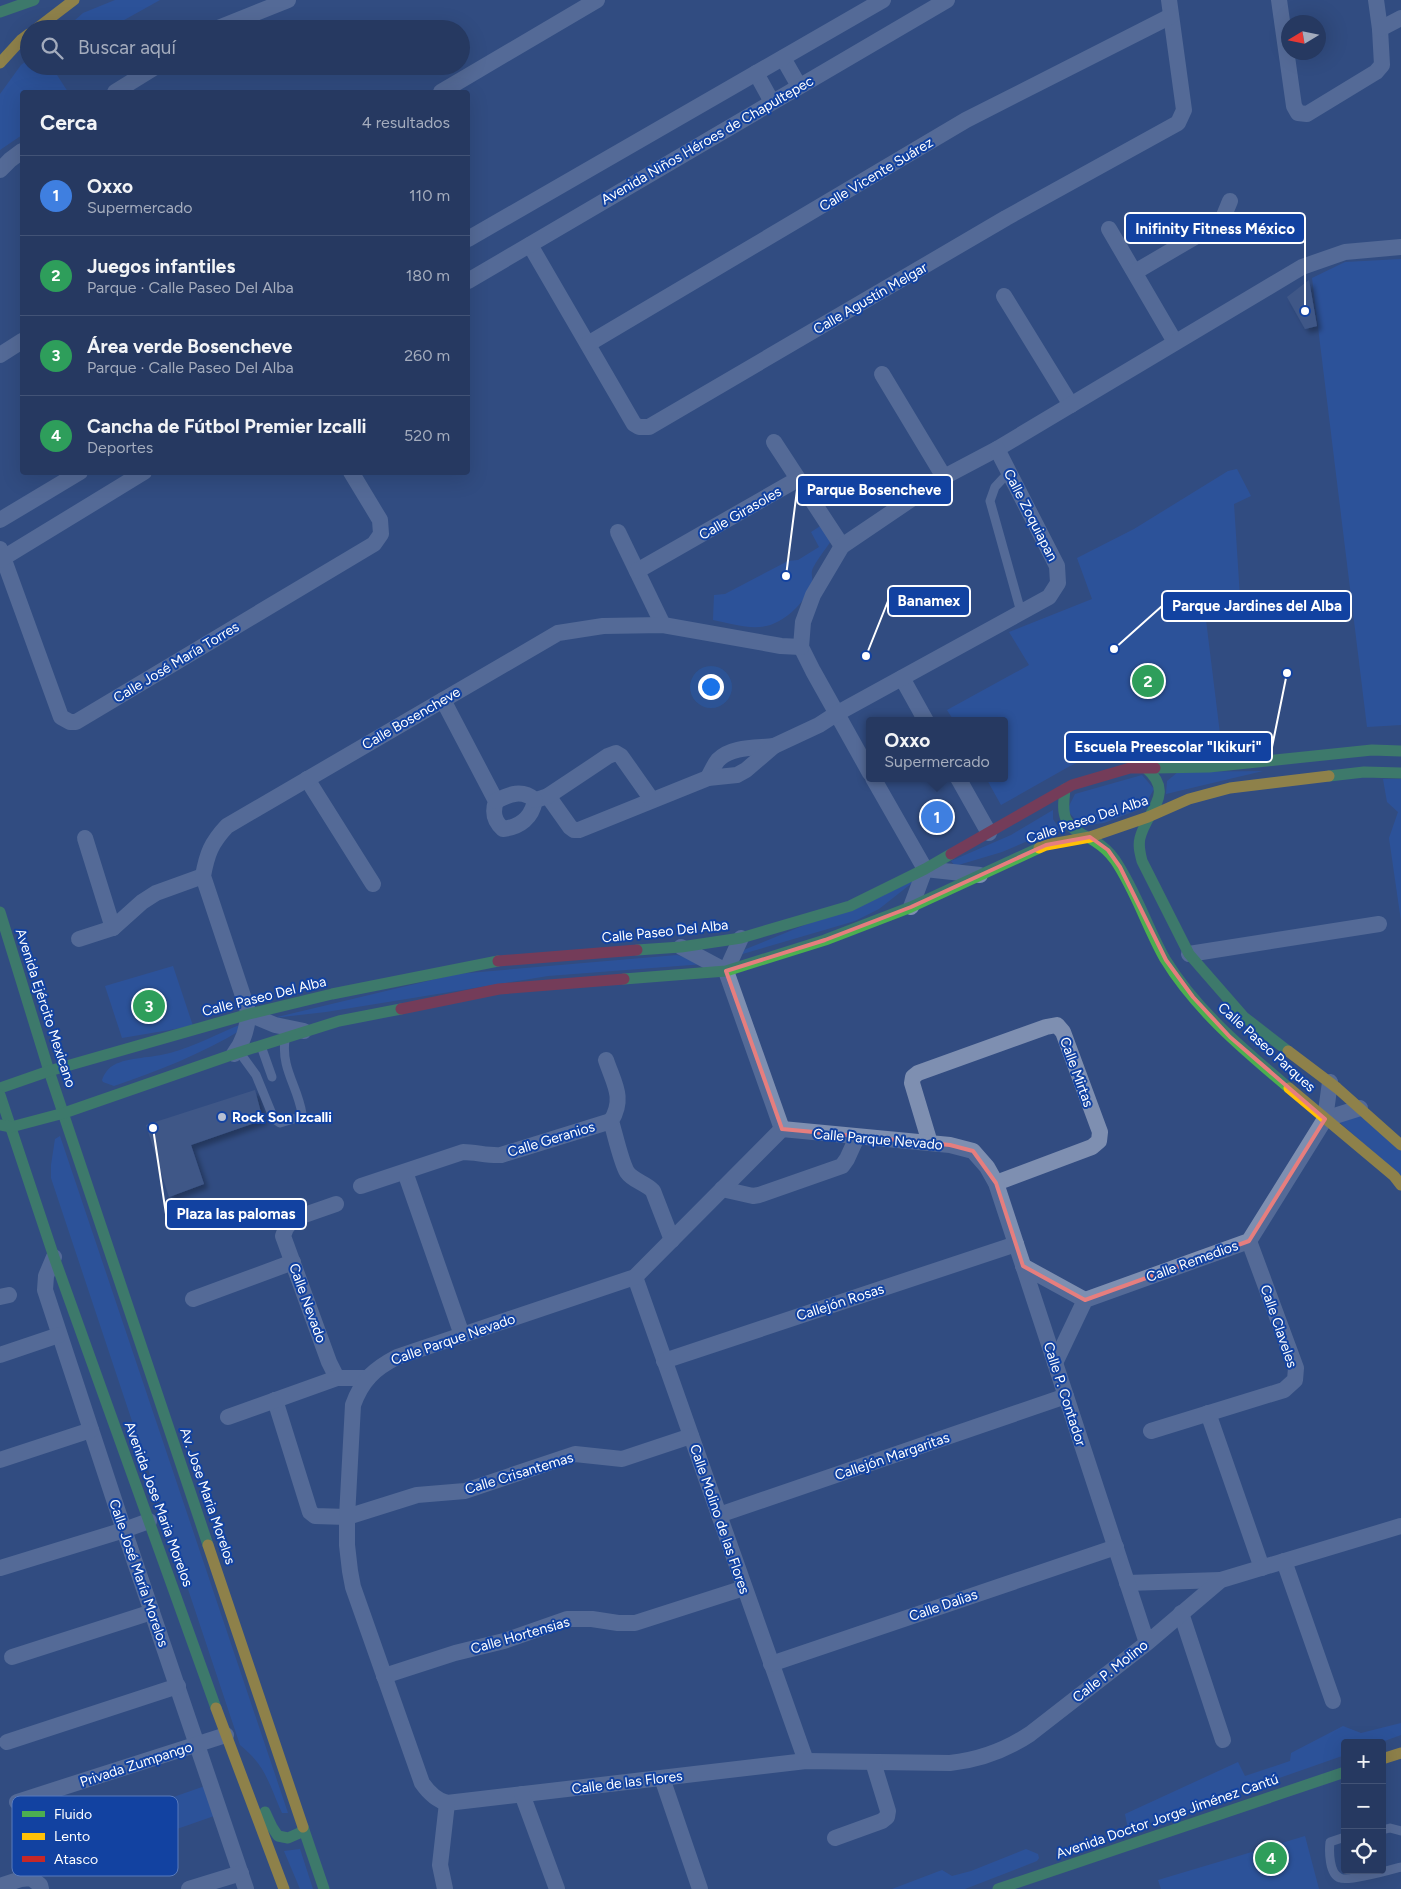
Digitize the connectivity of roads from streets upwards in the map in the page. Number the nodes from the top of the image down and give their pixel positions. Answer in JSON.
{"nodes":[{"id":1,"x":34,"y":0,"type":"edge"},
{"id":2,"x":74,"y":0,"type":"edge"},
{"id":3,"x":288,"y":0,"type":"edge"},
{"id":4,"x":597,"y":0,"type":"edge"},
{"id":5,"x":883,"y":0,"type":"edge"},
{"id":6,"x":946,"y":0,"type":"edge"},
{"id":7,"x":1279,"y":0,"type":"edge"},
{"id":8,"x":1376,"y":0,"type":"edge"},
{"id":9,"x":1170,"y":8,"type":"edge"},
{"id":10,"x":0,"y":12,"type":"edge"},
{"id":11,"x":1401,"y":18,"type":"edge"},
{"id":12,"x":48,"y":20,"type":"edge"},
{"id":13,"x":238,"y":20,"type":"edge"},
{"id":14,"x":1380,"y":29,"type":"junction"},
{"id":15,"x":20,"y":41,"type":"edge"},
{"id":16,"x":783,"y":58,"type":"junction"},
{"id":17,"x":0,"y":63,"type":"edge"},
{"id":18,"x":756,"y":73,"type":"junction"},
{"id":19,"x":143,"y":75,"type":"edge"},
{"id":20,"x":470,"y":75,"type":"edge"},
{"id":21,"x":470,"y":75,"type":"edge"},
{"id":22,"x":799,"y":86,"type":"junction"},
{"id":23,"x":119,"y":90,"type":"edge"},
{"id":24,"x":444,"y":90,"type":"edge"},
{"id":25,"x":772,"y":102,"type":"junction"},
{"id":26,"x":20,"y":153,"type":"edge"},
{"id":27,"x":0,"y":170,"type":"edge"},
{"id":28,"x":1230,"y":201,"type":"dead end"},
{"id":29,"x":1109,"y":229,"type":"dead end"},
{"id":30,"x":470,"y":238,"type":"edge"},
{"id":31,"x":530,"y":245,"type":"junction"},
{"id":32,"x":1401,"y":247,"type":"edge"},
{"id":33,"x":1135,"y":272,"type":"junction"},
{"id":34,"x":470,"y":280,"type":"edge"},
{"id":35,"x":1004,"y":296,"type":"dead end"},
{"id":36,"x":20,"y":342,"type":"edge"},
{"id":37,"x":1176,"y":342,"type":"junction"},
{"id":38,"x":588,"y":344,"type":"junction"},
{"id":39,"x":0,"y":355,"type":"edge"},
{"id":40,"x":882,"y":374,"type":"dead end"},
{"id":41,"x":1071,"y":405,"type":"junction"},
{"id":42,"x":774,"y":442,"type":"dead end"},
{"id":43,"x":997,"y":449,"type":"junction"},
{"id":44,"x":75,"y":475,"type":"edge"},
{"id":45,"x":139,"y":475,"type":"edge"},
{"id":46,"x":353,"y":475,"type":"edge"},
{"id":47,"x":944,"y":477,"type":"junction"},
{"id":48,"x":798,"y":479,"type":"junction"},
{"id":49,"x":0,"y":520,"type":"edge"},
{"id":50,"x":618,"y":532,"type":"dead end"},
{"id":51,"x":842,"y":546,"type":"junction"},
{"id":52,"x":1,"y":556,"type":"edge"},
{"id":53,"x":637,"y":571,"type":"junction"},
{"id":54,"x":663,"y":625,"type":"junction"},
{"id":55,"x":801,"y":647,"type":"junction"},
{"id":56,"x":902,"y":678,"type":"junction"},
{"id":57,"x":443,"y":700,"type":"junction"},
{"id":58,"x":836,"y":714,"type":"junction"},
{"id":59,"x":924,"y":717,"type":"edge"},
{"id":60,"x":774,"y":746,"type":"junction"},
{"id":61,"x":1401,"y":752,"type":"edge"},
{"id":62,"x":866,"y":765,"type":"edge"},
{"id":63,"x":1146,"y":768,"type":"junction"},
{"id":64,"x":1401,"y":772,"type":"edge"},
{"id":65,"x":708,"y":778,"type":"junction"},
{"id":66,"x":307,"y":779,"type":"junction"},
{"id":67,"x":875,"y":782,"type":"edge"},
{"id":68,"x":960,"y":782,"type":"edge"},
{"id":69,"x":1065,"y":789,"type":"junction"},
{"id":70,"x":541,"y":798,"type":"junction"},
{"id":71,"x":652,"y":800,"type":"junction"},
{"id":72,"x":496,"y":801,"type":"junction"},
{"id":73,"x":1148,"y":817,"type":"junction"},
{"id":74,"x":989,"y":833,"type":"junction"},
{"id":75,"x":1090,"y":836,"type":"junction"},
{"id":76,"x":85,"y":838,"type":"dead end"},
{"id":77,"x":925,"y":869,"type":"junction"},
{"id":78,"x":980,"y":875,"type":"junction"},
{"id":79,"x":203,"y":876,"type":"junction"},
{"id":80,"x":373,"y":884,"type":"dead end"},
{"id":81,"x":911,"y":907,"type":"junction"},
{"id":82,"x":0,"y":912,"type":"edge"},
{"id":83,"x":1379,"y":924,"type":"dead end"},
{"id":84,"x":113,"y":928,"type":"junction"},
{"id":85,"x":741,"y":938,"type":"junction"},
{"id":86,"x":79,"y":939,"type":"dead end"},
{"id":87,"x":680,"y":948,"type":"junction"},
{"id":88,"x":1189,"y":954,"type":"junction"},
{"id":89,"x":726,"y":971,"type":"junction"},
{"id":90,"x":249,"y":1014,"type":"junction"},
{"id":91,"x":306,"y":1032,"type":"junction"},
{"id":92,"x":236,"y":1053,"type":"junction"},
{"id":93,"x":606,"y":1060,"type":"dead end"},
{"id":94,"x":49,"y":1071,"type":"junction"},
{"id":95,"x":1330,"y":1082,"type":"junction"},
{"id":96,"x":0,"y":1088,"type":"edge"},
{"id":97,"x":0,"y":1095,"type":"edge"},
{"id":98,"x":1360,"y":1108,"type":"junction"},
{"id":99,"x":64,"y":1112,"type":"junction"},
{"id":100,"x":1325,"y":1119,"type":"junction"},
{"id":101,"x":611,"y":1121,"type":"junction"},
{"id":102,"x":5,"y":1126,"type":"edge"},
{"id":103,"x":782,"y":1129,"type":"junction"},
{"id":104,"x":857,"y":1137,"type":"junction"},
{"id":105,"x":930,"y":1143,"type":"junction"},
{"id":106,"x":1401,"y":1145,"type":"edge"},
{"id":107,"x":974,"y":1151,"type":"joint"},
{"id":108,"x":405,"y":1172,"type":"junction"},
{"id":109,"x":996,"y":1183,"type":"junction"},
{"id":110,"x":1401,"y":1184,"type":"edge"},
{"id":111,"x":361,"y":1186,"type":"dead end"},
{"id":112,"x":722,"y":1189,"type":"junction"},
{"id":113,"x":336,"y":1204,"type":"dead end"},
{"id":114,"x":672,"y":1240,"type":"junction"},
{"id":115,"x":1249,"y":1241,"type":"junction"},
{"id":116,"x":1016,"y":1244,"type":"junction"},
{"id":117,"x":54,"y":1256,"type":"junction"},
{"id":118,"x":293,"y":1262,"type":"junction"},
{"id":119,"x":1023,"y":1266,"type":"junction"},
{"id":120,"x":635,"y":1277,"type":"junction"},
{"id":121,"x":193,"y":1299,"type":"dead end"},
{"id":122,"x":1085,"y":1300,"type":"junction"},
{"id":123,"x":59,"y":1335,"type":"junction"},
{"id":124,"x":462,"y":1335,"type":"junction"},
{"id":125,"x":0,"y":1354,"type":"edge"},
{"id":126,"x":664,"y":1361,"type":"junction"},
{"id":127,"x":1055,"y":1363,"type":"junction"},
{"id":128,"x":337,"y":1378,"type":"junction"},
{"id":129,"x":368,"y":1378,"type":"junction"},
{"id":130,"x":1066,"y":1396,"type":"junction"},
{"id":131,"x":275,"y":1400,"type":"junction"},
{"id":132,"x":1208,"y":1413,"type":"junction"},
{"id":133,"x":228,"y":1417,"type":"dead end"},
{"id":134,"x":90,"y":1430,"type":"junction"},
{"id":135,"x":1151,"y":1431,"type":"dead end"},
{"id":136,"x":691,"y":1436,"type":"junction"},
{"id":137,"x":0,"y":1460,"type":"edge"},
{"id":138,"x":719,"y":1515,"type":"junction"},
{"id":139,"x":347,"y":1517,"type":"junction"},
{"id":140,"x":149,"y":1521,"type":"junction"},
{"id":141,"x":1401,"y":1526,"type":"edge"},
{"id":142,"x":124,"y":1530,"type":"junction"},
{"id":143,"x":1116,"y":1547,"type":"junction"},
{"id":144,"x":1284,"y":1561,"type":"junction"},
{"id":145,"x":0,"y":1568,"type":"edge"},
{"id":146,"x":1262,"y":1568,"type":"junction"},
{"id":147,"x":1221,"y":1580,"type":"junction"},
{"id":148,"x":1127,"y":1583,"type":"junction"},
{"id":149,"x":744,"y":1588,"type":"junction"},
{"id":150,"x":152,"y":1612,"type":"junction"},
{"id":151,"x":1181,"y":1613,"type":"junction"},
{"id":152,"x":1147,"y":1643,"type":"junction"},
{"id":153,"x":12,"y":1657,"type":"dead end"},
{"id":154,"x":771,"y":1664,"type":"junction"},
{"id":155,"x":384,"y":1676,"type":"junction"},
{"id":156,"x":178,"y":1686,"type":"junction"},
{"id":157,"x":1333,"y":1701,"type":"dead end"},
{"id":158,"x":226,"y":1735,"type":"junction"},
{"id":159,"x":1223,"y":1740,"type":"dead end"},
{"id":160,"x":7,"y":1742,"type":"dead end"},
{"id":161,"x":197,"y":1744,"type":"junction"},
{"id":162,"x":1401,"y":1753,"type":"edge"},
{"id":163,"x":1386,"y":1759,"type":"edge"},
{"id":164,"x":806,"y":1761,"type":"junction"},
{"id":165,"x":873,"y":1762,"type":"junction"},
{"id":166,"x":1341,"y":1773,"type":"edge"},
{"id":167,"x":662,"y":1778,"type":"junction"},
{"id":168,"x":243,"y":1784,"type":"junction"},
{"id":169,"x":522,"y":1794,"type":"junction"},
{"id":170,"x":37,"y":1796,"type":"edge"},
{"id":171,"x":448,"y":1803,"type":"junction"},
{"id":172,"x":304,"y":1831,"type":"junction"},
{"id":173,"x":835,"y":1838,"type":"dead end"},
{"id":174,"x":241,"y":1873,"type":"junction"},
{"id":175,"x":0,"y":1886,"type":"edge"},
{"id":176,"x":41,"y":1889,"type":"edge"},
{"id":177,"x":190,"y":1889,"type":"edge"},
{"id":178,"x":246,"y":1889,"type":"edge"},
{"id":179,"x":284,"y":1889,"type":"edge"},
{"id":180,"x":324,"y":1889,"type":"edge"},
{"id":181,"x":445,"y":1889,"type":"edge"},
{"id":182,"x":557,"y":1889,"type":"edge"},
{"id":183,"x":700,"y":1889,"type":"edge"},
{"id":184,"x":998,"y":1889,"type":"edge"}],
"edges":[{"from":1,"to":10,"type":"street"},
{"from":2,"to":12,"type":"street"},
{"from":3,"to":13,"type":"street"},
{"from":4,"to":21,"type":"street"},
{"from":5,"to":16,"type":"street"},
{"from":6,"to":22,"type":"street","name":"Avenida Niños Héroes de Chapultepec"},
{"from":7,"to":14,"type":"street"},
{"from":8,"to":14,"type":"street"},
{"from":9,"to":38,"type":"street","name":"Calle Vicente Suárez"},
{"from":9,"to":38,"type":"street","name":"Calle Agustín Melgar"},
{"from":11,"to":14,"type":"street"},
{"from":15,"to":17,"type":"street"},
{"from":16,"to":18,"type":"street"},
{"from":16,"to":22,"type":"street"},
{"from":18,"to":25,"type":"street"},
{"from":18,"to":30,"type":"street"},
{"from":19,"to":23,"type":"street"},
{"from":20,"to":24,"type":"street"},
{"from":22,"to":25,"type":"street","name":"Avenida Niños Héroes de Chapultepec"},
{"from":25,"to":31,"type":"street","name":"Avenida Niños Héroes de Chapultepec"},
{"from":26,"to":27,"type":"street"},
{"from":28,"to":33,"type":"street"},
{"from":29,"to":33,"type":"street"},
{"from":31,"to":34,"type":"street","name":"Avenida Niños Héroes de Chapultepec"},
{"from":31,"to":38,"type":"street","name":"Calle Agustín Melgar"},
{"from":32,"to":37,"type":"street"},
{"from":33,"to":37,"type":"street"},
{"from":35,"to":41,"type":"street"},
{"from":36,"to":39,"type":"street"},
{"from":37,"to":41,"type":"street"},
{"from":40,"to":47,"type":"street"},
{"from":41,"to":43,"type":"street"},
{"from":42,"to":48,"type":"street"},
{"from":43,"to":47,"type":"street"},
{"from":43,"to":56,"type":"street","name":"Calle Zoquiapan"},
{"from":44,"to":49,"type":"street"},
{"from":45,"to":52,"type":"street"},
{"from":46,"to":52,"type":"street","name":"Calle José María Torres"},
{"from":47,"to":51,"type":"street"},
{"from":48,"to":51,"type":"street"},
{"from":48,"to":53,"type":"street","name":"Calle Girasoles"},
{"from":50,"to":53,"type":"street"},
{"from":51,"to":55,"type":"street"},
{"from":53,"to":54,"type":"street"},
{"from":54,"to":55,"type":"street","name":"Calle Bosencheve"},
{"from":54,"to":57,"type":"street","name":"Calle Bosencheve"},
{"from":55,"to":58,"type":"street"},
{"from":56,"to":58,"type":"street"},
{"from":56,"to":59,"type":"street"},
{"from":57,"to":66,"type":"street","name":"Calle Bosencheve"},
{"from":57,"to":72,"type":"street"},
{"from":58,"to":60,"type":"street"},
{"from":58,"to":62,"type":"street"},
{"from":60,"to":65,"type":"street"},
{"from":60,"to":65,"type":"street"},
{"from":61,"to":63,"type":"street","name":"Calle Paseo Del Alba"},
{"from":63,"to":69,"type":"street","name":"Calle Paseo Del Alba"},
{"from":63,"to":73,"type":"street","name":"Calle Paseo Parques"},
{"from":64,"to":73,"type":"street","name":"Calle Paseo Del Alba"},
{"from":65,"to":71,"type":"street"},
{"from":66,"to":79,"type":"street","name":"Calle Bosencheve"},
{"from":66,"to":80,"type":"street"},
{"from":67,"to":77,"type":"street"},
{"from":68,"to":74,"type":"street"},
{"from":69,"to":74,"type":"street","name":"Calle Paseo Del Alba"},
{"from":69,"to":75,"type":"street","name":"Calle Paseo Parques"},
{"from":70,"to":71,"type":"street"},
{"from":70,"to":71,"type":"street"},
{"from":70,"to":72,"type":"street"},
{"from":70,"to":72,"type":"street"},
{"from":73,"to":75,"type":"street","name":"Calle Paseo Del Alba"},
{"from":73,"to":88,"type":"street","name":"Calle Paseo Parques"},
{"from":74,"to":77,"type":"street","name":"Calle Paseo Del Alba"},
{"from":75,"to":78,"type":"street","name":"Calle Paseo Del Alba"},
{"from":75,"to":100,"type":"street","name":"Calle Paseo Parques"},
{"from":76,"to":84,"type":"street"},
{"from":77,"to":78,"type":"street"},
{"from":77,"to":81,"type":"street"},
{"from":77,"to":85,"type":"street","name":"Calle Paseo Del Alba"},
{"from":78,"to":81,"type":"street","name":"Calle Paseo Del Alba"},
{"from":79,"to":84,"type":"street"},
{"from":79,"to":90,"type":"street"},
{"from":81,"to":89,"type":"street","name":"Calle Paseo Del Alba"},
{"from":82,"to":94,"type":"street","name":"Avenida Ejército Mexicano"},
{"from":83,"to":88,"type":"street"},
{"from":84,"to":86,"type":"street"},
{"from":85,"to":87,"type":"street","name":"Calle Paseo Del Alba"},
{"from":85,"to":89,"type":"street"},
{"from":87,"to":89,"type":"street"},
{"from":87,"to":90,"type":"street","name":"Calle Paseo Del Alba"},
{"from":88,"to":95,"type":"street","name":"Calle Paseo Parques"},
{"from":89,"to":91,"type":"street","name":"Calle Paseo Del Alba"},
{"from":89,"to":103,"type":"street"},
{"from":90,"to":91,"type":"street"},
{"from":90,"to":92,"type":"street"},
{"from":90,"to":94,"type":"street","name":"Calle Paseo Del Alba"},
{"from":91,"to":92,"type":"street","name":"Calle Paseo Del Alba"},
{"from":92,"to":99,"type":"street","name":"Calle Paseo Del Alba"},
{"from":93,"to":101,"type":"street"},
{"from":94,"to":96,"type":"street","name":"Calle Paseo Del Alba"},
{"from":94,"to":99,"type":"street","name":"Avenida Ejército Mexicano"},
{"from":95,"to":98,"type":"street","name":"Calle Paseo Parques"},
{"from":95,"to":100,"type":"street","name":"Calle Remedios"},
{"from":97,"to":102,"type":"street"},
{"from":98,"to":100,"type":"street"},
{"from":98,"to":106,"type":"street","name":"Calle Paseo Parques"},
{"from":99,"to":102,"type":"street","name":"Calle Paseo Del Alba"},
{"from":99,"to":172,"type":"street","name":"Av. Jose Maria Morelos"},
{"from":100,"to":110,"type":"street","name":"Calle Paseo Parques"},
{"from":100,"to":115,"type":"street","name":"Calle Remedios"},
{"from":101,"to":108,"type":"street","name":"Calle Geranios"},
{"from":101,"to":114,"type":"street"},
{"from":102,"to":117,"type":"street","name":"Avenida Jose Maria Morelos"},
{"from":103,"to":104,"type":"street","name":"Calle Parque Nevado"},
{"from":103,"to":112,"type":"street","name":"Calle Parque Nevado"},
{"from":104,"to":105,"type":"street","name":"Calle Parque Nevado"},
{"from":104,"to":112,"type":"street"},
{"from":105,"to":107,"type":"street","name":"Calle Parque Nevado"},
{"from":105,"to":109,"type":"street","name":"Calle Mirtas"},
{"from":107,"to":109,"type":"street","name":"Calle P. Contador"},
{"from":108,"to":111,"type":"street","name":"Calle Geranios"},
{"from":108,"to":124,"type":"street"},
{"from":109,"to":116,"type":"street","name":"Calle P. Contador"},
{"from":112,"to":114,"type":"street","name":"Calle Parque Nevado"},
{"from":113,"to":118,"type":"street","name":"Calle Nevado"},
{"from":114,"to":120,"type":"street","name":"Calle Parque Nevado"},
{"from":115,"to":122,"type":"street","name":"Calle Remedios"},
{"from":115,"to":132,"type":"street","name":"Calle Claveles"},
{"from":116,"to":119,"type":"street","name":"Calle P. Contador"},
{"from":116,"to":126,"type":"street","name":"Callejón Rosas"},
{"from":117,"to":123,"type":"street","name":"Calle José María Morelos"},
{"from":117,"to":140,"type":"street","name":"Avenida Jose Maria Morelos"},
{"from":118,"to":121,"type":"street"},
{"from":118,"to":128,"type":"street","name":"Calle Nevado"},
{"from":119,"to":122,"type":"street"},
{"from":119,"to":127,"type":"street","name":"Calle P. Contador"},
{"from":120,"to":124,"type":"street","name":"Calle Parque Nevado"},
{"from":120,"to":126,"type":"street","name":"Calle Molino de las Flores"},
{"from":122,"to":127,"type":"street"},
{"from":123,"to":125,"type":"street"},
{"from":123,"to":134,"type":"street","name":"Calle José María Morelos"},
{"from":124,"to":129,"type":"street","name":"Calle Parque Nevado"},
{"from":126,"to":136,"type":"street","name":"Calle Molino de las Flores"},
{"from":127,"to":130,"type":"street","name":"Calle P. Contador"},
{"from":128,"to":129,"type":"street"},
{"from":128,"to":131,"type":"street"},
{"from":129,"to":139,"type":"street","name":"Calle Parque Nevado"},
{"from":130,"to":138,"type":"street","name":"Callejón Margaritas"},
{"from":130,"to":143,"type":"street","name":"Calle P. Contador"},
{"from":131,"to":133,"type":"street"},
{"from":131,"to":139,"type":"street","name":"Calle Crisantemas"},
{"from":132,"to":135,"type":"street","name":"Calle Claveles"},
{"from":132,"to":146,"type":"street"},
{"from":134,"to":137,"type":"street"},
{"from":134,"to":142,"type":"street","name":"Calle José María Morelos"},
{"from":136,"to":138,"type":"street","name":"Calle Molino de las Flores"},
{"from":136,"to":139,"type":"street","name":"Calle Crisantemas"},
{"from":138,"to":149,"type":"street","name":"Calle Molino de las Flores"},
{"from":139,"to":155,"type":"street","name":"Calle Parque Nevado"},
{"from":140,"to":142,"type":"street"},
{"from":140,"to":158,"type":"street","name":"Avenida Jose Maria Morelos"},
{"from":141,"to":144,"type":"street","name":"Calle P. Molino"},
{"from":142,"to":145,"type":"street"},
{"from":142,"to":150,"type":"street","name":"Calle José María Morelos"},
{"from":143,"to":148,"type":"street","name":"Calle P. Contador"},
{"from":143,"to":154,"type":"street","name":"Calle Dalias"},
{"from":144,"to":146,"type":"street","name":"Calle P. Molino"},
{"from":144,"to":157,"type":"street"},
{"from":146,"to":147,"type":"street","name":"Calle P. Molino"},
{"from":147,"to":148,"type":"street"},
{"from":147,"to":151,"type":"street","name":"Calle P. Molino"},
{"from":148,"to":152,"type":"street","name":"Calle P. Contador"},
{"from":149,"to":154,"type":"street","name":"Calle Molino de las Flores"},
{"from":149,"to":155,"type":"street","name":"Calle Hortensias"},
{"from":150,"to":153,"type":"street"},
{"from":150,"to":156,"type":"street","name":"Calle José María Morelos"},
{"from":151,"to":152,"type":"street","name":"Calle P. Molino"},
{"from":151,"to":159,"type":"street"},
{"from":152,"to":165,"type":"street","name":"Calle P. Molino"},
{"from":154,"to":164,"type":"street","name":"Calle Molino de las Flores"},
{"from":155,"to":171,"type":"street","name":"Calle Parque Nevado"},
{"from":156,"to":160,"type":"street"},
{"from":156,"to":161,"type":"street","name":"Calle José María Morelos"},
{"from":158,"to":161,"type":"street","name":"Privada Zumpango"},
{"from":158,"to":168,"type":"street","name":"Avenida Jose Maria Morelos"},
{"from":161,"to":170,"type":"street","name":"Privada Zumpango"},
{"from":161,"to":174,"type":"street","name":"Calle José María Morelos"},
{"from":162,"to":163,"type":"street"},
{"from":164,"to":165,"type":"street","name":"Calle P. Molino"},
{"from":164,"to":167,"type":"street","name":"Calle de las Flores"},
{"from":165,"to":173,"type":"street"},
{"from":166,"to":184,"type":"street","name":"Avenida Doctor Jorge Jiménez Cantú"},
{"from":167,"to":169,"type":"street","name":"Calle de las Flores"},
{"from":167,"to":183,"type":"street"},
{"from":168,"to":172,"type":"street"},
{"from":168,"to":179,"type":"street","name":"Avenida Jose Maria Morelos"},
{"from":169,"to":171,"type":"street","name":"Calle de las Flores"},
{"from":169,"to":182,"type":"street"},
{"from":171,"to":181,"type":"street"},
{"from":172,"to":180,"type":"street","name":"Av. Jose Maria Morelos"},
{"from":174,"to":177,"type":"street"},
{"from":174,"to":178,"type":"street","name":"Calle José María Morelos"},
{"from":175,"to":176,"type":"street"}]}
